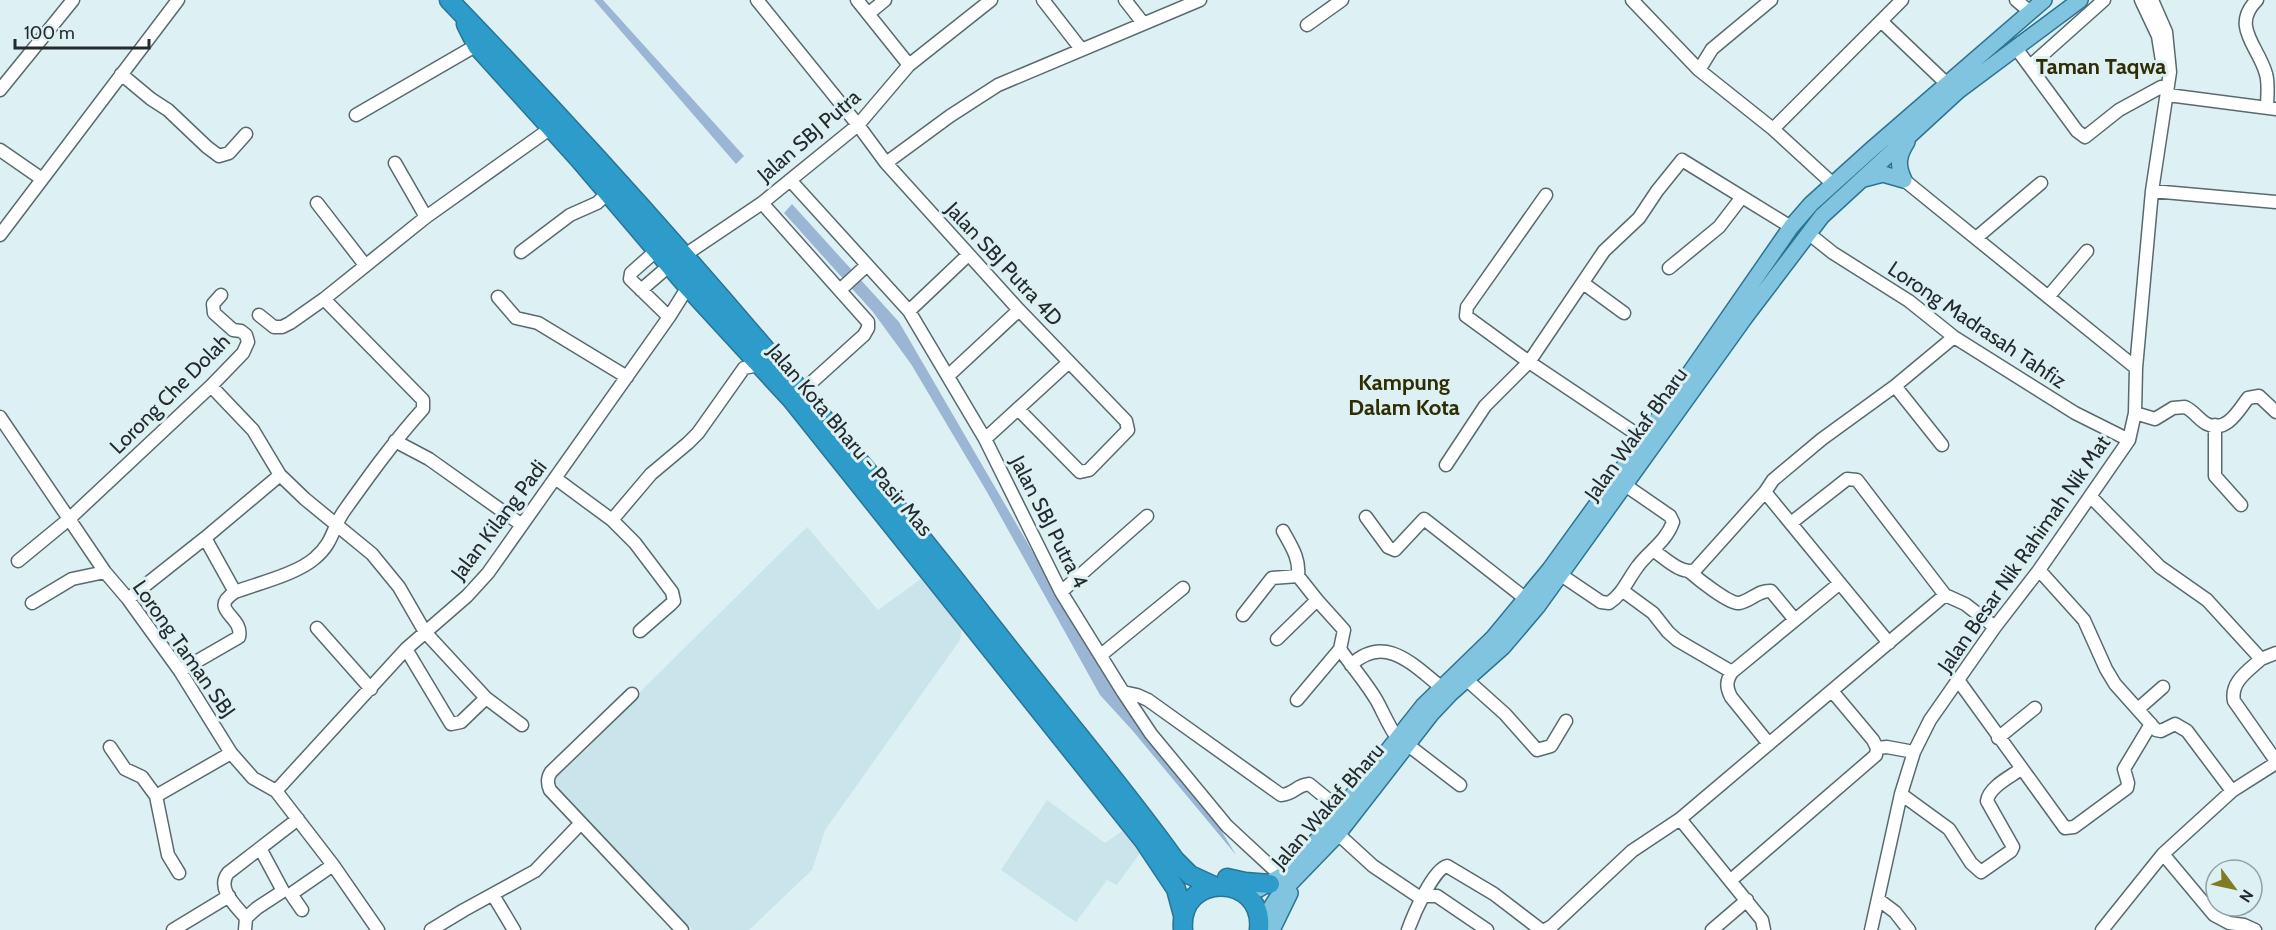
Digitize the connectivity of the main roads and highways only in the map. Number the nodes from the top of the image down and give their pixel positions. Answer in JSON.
{"nodes":[{"id":1,"x":2044,"y":0,"type":"edge"},
{"id":2,"x":2080,"y":0,"type":"edge"},
{"id":3,"x":455,"y":6,"type":"edge"},
{"id":4,"x":1916,"y":128,"type":"junction"},
{"id":5,"x":1860,"y":180,"type":"junction"},
{"id":6,"x":677,"y":261,"type":"junction"},
{"id":7,"x":693,"y":280,"type":"junction"},
{"id":8,"x":1403,"y":742,"type":"junction"},
{"id":9,"x":1167,"y":848,"type":"junction"},
{"id":10,"x":1275,"y":880,"type":"junction"},
{"id":11,"x":1214,"y":886,"type":"junction"},
{"id":12,"x":1241,"y":891,"type":"junction"},
{"id":13,"x":1182,"y":926,"type":"edge"},
{"id":14,"x":1263,"y":929,"type":"edge"}],
"edges":[{"from":1,"to":8,"type":"main road","name":"Jalan Wakaf Bharu"},
{"from":2,"to":4,"type":"main road","name":"Jalan Wakaf Bharu"},
{"from":3,"to":6,"type":"highway","name":"Jalan Kota Bharu - Pasir Mas"},
{"from":3,"to":6,"type":"highway","name":"Jalan Kota Bharu - Pasir Mas"},
{"from":4,"to":5,"type":"main road","name":"Jalan Wakaf Bharu"},
{"from":4,"to":5,"type":"main road"},
{"from":5,"to":8,"type":"main road","name":"Jalan Wakaf Bharu"},
{"from":6,"to":7,"type":"highway","name":"Jalan Kota Bharu - Pasir Mas"},
{"from":7,"to":9,"type":"highway","name":"Jalan Kota Bharu - Pasir Mas"},
{"from":7,"to":13,"type":"highway","name":"Jalan Kota Bharu - Pasir Mas"},
{"from":8,"to":10,"type":"main road","name":"Jalan Wakaf Bharu"},
{"from":8,"to":14,"type":"main road","name":"Jalan Wakaf Bharu"},
{"from":9,"to":10,"type":"highway"},
{"from":9,"to":11,"type":"highway","name":"Jalan Kota Bharu - Pasir Mas"},
{"from":10,"to":12,"type":"main road","name":"Jalan Wakaf Bharu"},
{"from":11,"to":12,"type":"highway","name":"Jalan Kota Bharu - Pasir Mas"},
{"from":11,"to":13,"type":"highway"},
{"from":12,"to":14,"type":"highway"}]}
